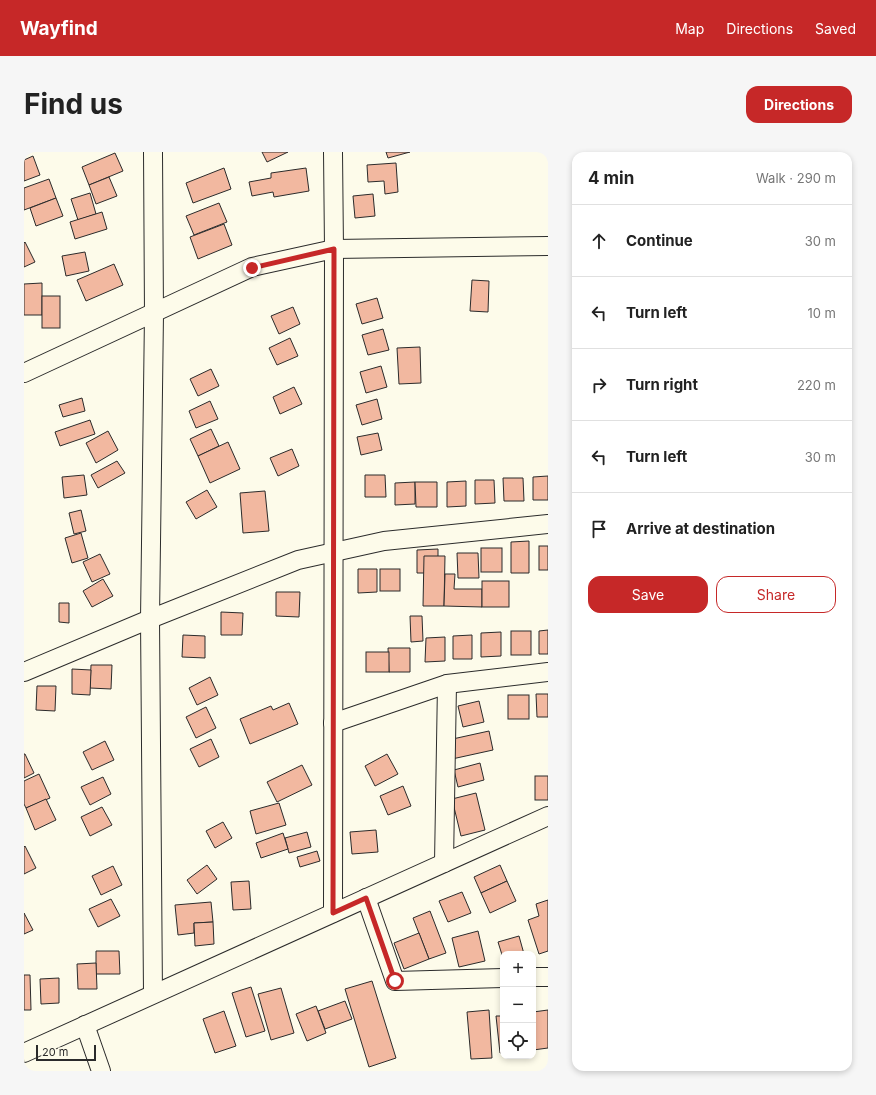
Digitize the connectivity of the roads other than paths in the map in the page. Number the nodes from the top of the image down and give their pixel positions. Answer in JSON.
{"nodes":[{"id":1,"x":153,"y":152,"type":"edge"},
{"id":2,"x":333,"y":152,"type":"edge"},
{"id":3,"x":548,"y":246,"type":"edge"},
{"id":4,"x":334,"y":249,"type":"junction"},
{"id":5,"x":154,"y":314,"type":"junction"},
{"id":6,"x":24,"y":373,"type":"edge"},
{"id":7,"x":548,"y":524,"type":"edge"},
{"id":8,"x":334,"y":552,"type":"junction"},
{"id":9,"x":150,"y":619,"type":"junction"},
{"id":10,"x":24,"y":672,"type":"edge"},
{"id":11,"x":548,"y":672,"type":"edge"},
{"id":12,"x":447,"y":684,"type":"junction"},
{"id":13,"x":333,"y":723,"type":"junction"},
{"id":14,"x":548,"y":816,"type":"edge"},
{"id":15,"x":444,"y":863,"type":"junction"},
{"id":16,"x":366,"y":898,"type":"junction"},
{"id":17,"x":333,"y":913,"type":"junction"},
{"id":18,"x":536,"y":977,"type":"edge"},
{"id":19,"x":548,"y":977,"type":"edge"},
{"id":20,"x":500,"y":978,"type":"edge"},
{"id":21,"x":153,"y":994,"type":"junction"},
{"id":22,"x":85,"y":1025,"type":"junction"},
{"id":23,"x":24,"y":1052,"type":"edge"},
{"id":24,"x":101,"y":1071,"type":"edge"}],
"edges":[{"from":1,"to":5,"type":"street"},
{"from":2,"to":4,"type":"street"},
{"from":3,"to":4,"type":"street"},
{"from":4,"to":5,"type":"street"},
{"from":4,"to":8,"type":"street"},
{"from":5,"to":6,"type":"street"},
{"from":5,"to":9,"type":"street"},
{"from":7,"to":8,"type":"street"},
{"from":8,"to":9,"type":"street"},
{"from":8,"to":13,"type":"street"},
{"from":9,"to":10,"type":"street"},
{"from":9,"to":21,"type":"street"},
{"from":11,"to":12,"type":"street"},
{"from":12,"to":13,"type":"street"},
{"from":12,"to":15,"type":"street"},
{"from":13,"to":17,"type":"street"},
{"from":14,"to":15,"type":"street"},
{"from":15,"to":16,"type":"street"},
{"from":16,"to":17,"type":"street"},
{"from":16,"to":20,"type":"street"},
{"from":17,"to":21,"type":"street"},
{"from":18,"to":19,"type":"street"},
{"from":21,"to":22,"type":"street"},
{"from":22,"to":23,"type":"street"},
{"from":22,"to":24,"type":"street"}]}
